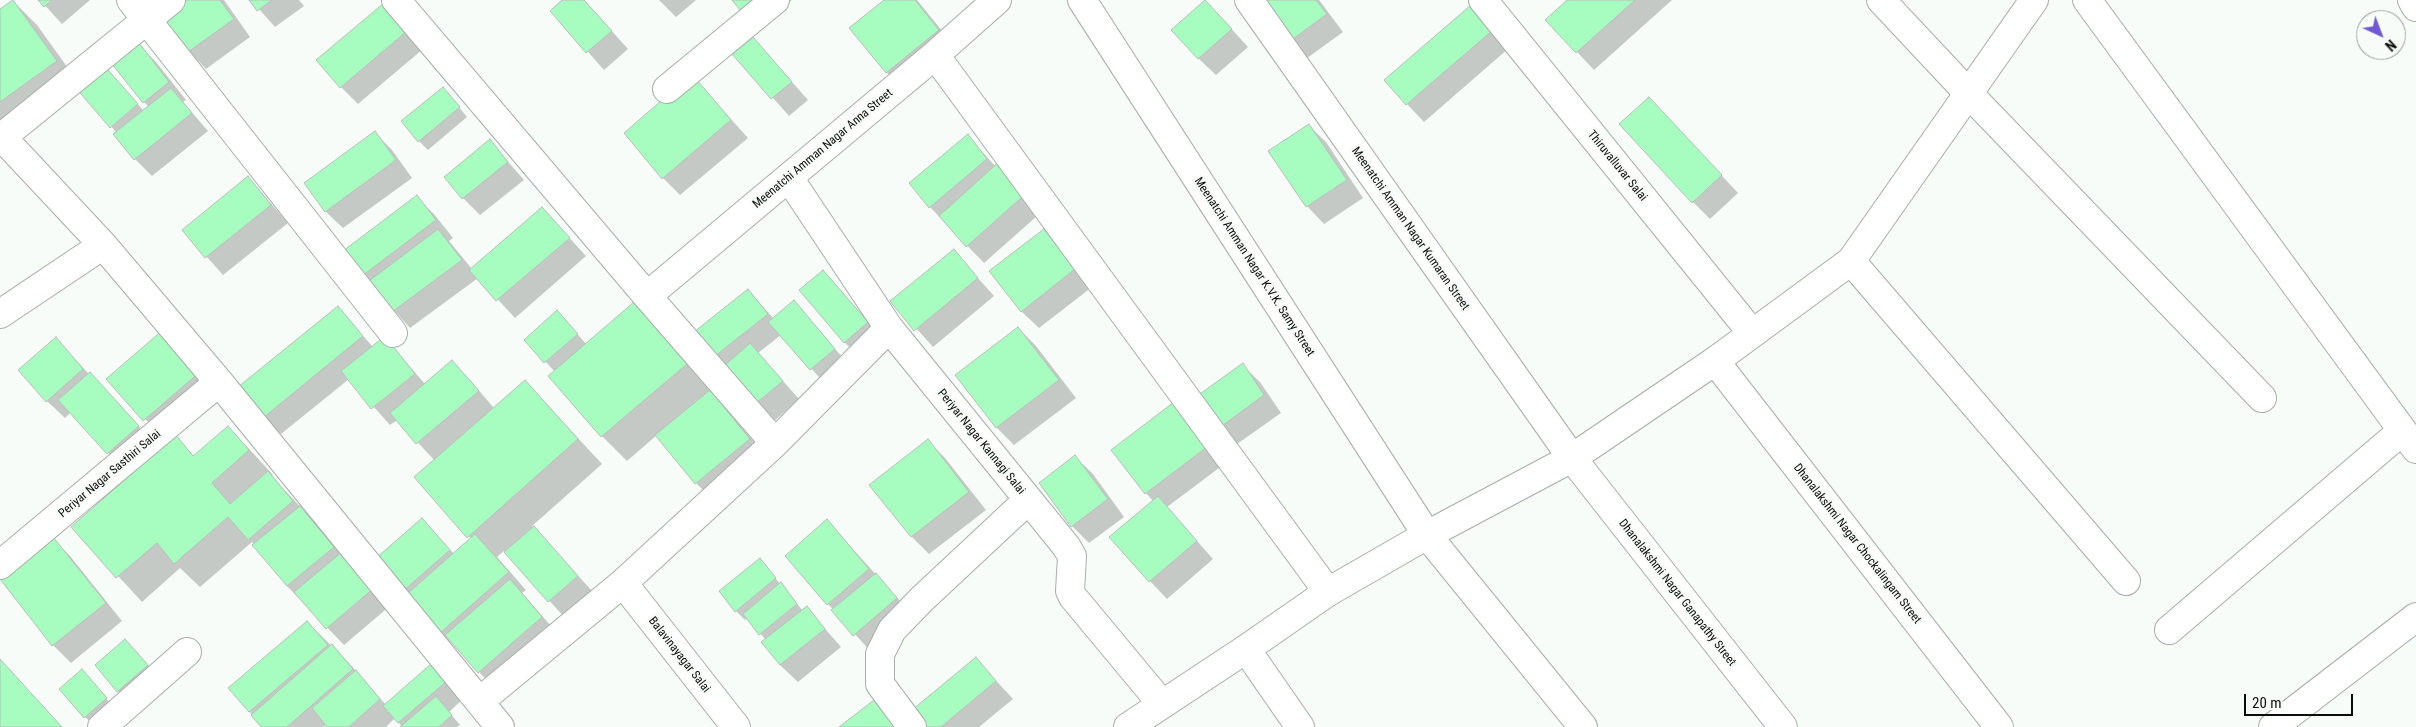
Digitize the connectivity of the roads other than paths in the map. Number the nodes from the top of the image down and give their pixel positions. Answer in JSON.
{"nodes":[{"id":1,"x":171,"y":0,"type":"edge"},
{"id":2,"x":396,"y":0,"type":"edge"},
{"id":3,"x":775,"y":0,"type":"edge"},
{"id":4,"x":997,"y":0,"type":"edge"},
{"id":5,"x":1082,"y":0,"type":"edge"},
{"id":6,"x":1249,"y":0,"type":"edge"},
{"id":7,"x":1483,"y":0,"type":"edge"},
{"id":8,"x":1881,"y":0,"type":"edge"},
{"id":9,"x":2034,"y":0,"type":"edge"},
{"id":10,"x":2088,"y":0,"type":"edge"},
{"id":11,"x":2412,"y":0,"type":"edge"},
{"id":12,"x":2416,"y":7,"type":"edge"},
{"id":13,"x":139,"y":9,"type":"edge"},
{"id":14,"x":935,"y":55,"type":"junction"},
{"id":15,"x":666,"y":89,"type":"dead end"},
{"id":16,"x":1970,"y":95,"type":"junction"},
{"id":17,"x":1,"y":136,"type":"edge"},
{"id":18,"x":789,"y":178,"type":"junction"},
{"id":19,"x":103,"y":244,"type":"junction"},
{"id":20,"x":1851,"y":262,"type":"junction"},
{"id":21,"x":647,"y":296,"type":"junction"},
{"id":22,"x":0,"y":314,"type":"edge"},
{"id":23,"x":889,"y":328,"type":"junction"},
{"id":24,"x":393,"y":333,"type":"dead end"},
{"id":25,"x":1752,"y":333,"type":"junction"},
{"id":26,"x":1715,"y":361,"type":"junction"},
{"id":27,"x":219,"y":382,"type":"junction"},
{"id":28,"x":2262,"y":398,"type":"dead end"},
{"id":29,"x":2409,"y":440,"type":"edge"},
{"id":30,"x":775,"y":443,"type":"junction"},
{"id":31,"x":1572,"y":458,"type":"junction"},
{"id":32,"x":1028,"y":500,"type":"junction"},
{"id":33,"x":1427,"y":535,"type":"junction"},
{"id":34,"x":0,"y":565,"type":"edge"},
{"id":35,"x":2126,"y":581,"type":"dead end"},
{"id":36,"x":623,"y":583,"type":"junction"},
{"id":37,"x":1328,"y":592,"type":"junction"},
{"id":38,"x":2416,"y":617,"type":"edge"},
{"id":39,"x":2169,"y":630,"type":"dead end"},
{"id":40,"x":1246,"y":649,"type":"junction"},
{"id":41,"x":187,"y":652,"type":"dead end"},
{"id":42,"x":480,"y":701,"type":"junction"},
{"id":43,"x":1162,"y":704,"type":"junction"},
{"id":44,"x":102,"y":727,"type":"edge"},
{"id":45,"x":500,"y":727,"type":"edge"},
{"id":46,"x":736,"y":727,"type":"edge"},
{"id":47,"x":912,"y":727,"type":"edge"},
{"id":48,"x":1128,"y":727,"type":"edge"},
{"id":49,"x":1300,"y":727,"type":"edge"},
{"id":50,"x":1583,"y":727,"type":"edge"},
{"id":51,"x":1783,"y":727,"type":"edge"},
{"id":52,"x":1999,"y":727,"type":"edge"},
{"id":53,"x":2274,"y":727,"type":"edge"}],
"edges":[{"from":1,"to":13,"type":"street"},
{"from":2,"to":21,"type":"street"},
{"from":3,"to":15,"type":"street"},
{"from":4,"to":14,"type":"street","name":"Meenatchi Amman Nagar Anna Street"},
{"from":5,"to":33,"type":"street","name":"Meenatchi Amman Nagar K.V.K. Samy Street"},
{"from":6,"to":31,"type":"street","name":"Meenatchi Amman Nagar Kumaran Street"},
{"from":7,"to":25,"type":"street","name":"Thiruvalluvar Salai"},
{"from":8,"to":16,"type":"street"},
{"from":9,"to":16,"type":"street"},
{"from":10,"to":29,"type":"street"},
{"from":11,"to":12,"type":"street"},
{"from":13,"to":17,"type":"street"},
{"from":13,"to":24,"type":"street"},
{"from":14,"to":18,"type":"street","name":"Meenatchi Amman Nagar Anna Street"},
{"from":14,"to":37,"type":"street"},
{"from":16,"to":20,"type":"street"},
{"from":16,"to":28,"type":"street"},
{"from":17,"to":19,"type":"street"},
{"from":18,"to":21,"type":"street","name":"Meenatchi Amman Nagar Anna Street"},
{"from":18,"to":23,"type":"street","name":"Periyar Nagar Kannagi Salai"},
{"from":19,"to":22,"type":"street"},
{"from":19,"to":27,"type":"street"},
{"from":20,"to":25,"type":"street"},
{"from":20,"to":35,"type":"street"},
{"from":21,"to":30,"type":"street"},
{"from":23,"to":30,"type":"street"},
{"from":23,"to":32,"type":"street","name":"Periyar Nagar Kannagi Salai"},
{"from":25,"to":26,"type":"street"},
{"from":26,"to":31,"type":"street"},
{"from":26,"to":52,"type":"street","name":"Dhanalakshmi Nagar Chockalingam Street"},
{"from":27,"to":34,"type":"street","name":"Periyar Nagar Sasthiri Salai"},
{"from":27,"to":42,"type":"street"},
{"from":29,"to":39,"type":"street"},
{"from":30,"to":36,"type":"street"},
{"from":31,"to":33,"type":"street"},
{"from":31,"to":51,"type":"street","name":"Dhanalakshmi Nagar Ganapathy Street"},
{"from":32,"to":43,"type":"street","name":"Periyar Nagar Kannagi Salai"},
{"from":32,"to":47,"type":"street"},
{"from":33,"to":37,"type":"street"},
{"from":33,"to":50,"type":"street","name":"Meenatchi Amman Nagar K.V.K. Samy Street"},
{"from":36,"to":42,"type":"street"},
{"from":36,"to":46,"type":"street","name":"Balavinayagar Salai"},
{"from":37,"to":40,"type":"street"},
{"from":38,"to":53,"type":"street"},
{"from":40,"to":43,"type":"street"},
{"from":40,"to":49,"type":"street"},
{"from":41,"to":44,"type":"street"},
{"from":42,"to":45,"type":"street"},
{"from":43,"to":48,"type":"street"}]}
